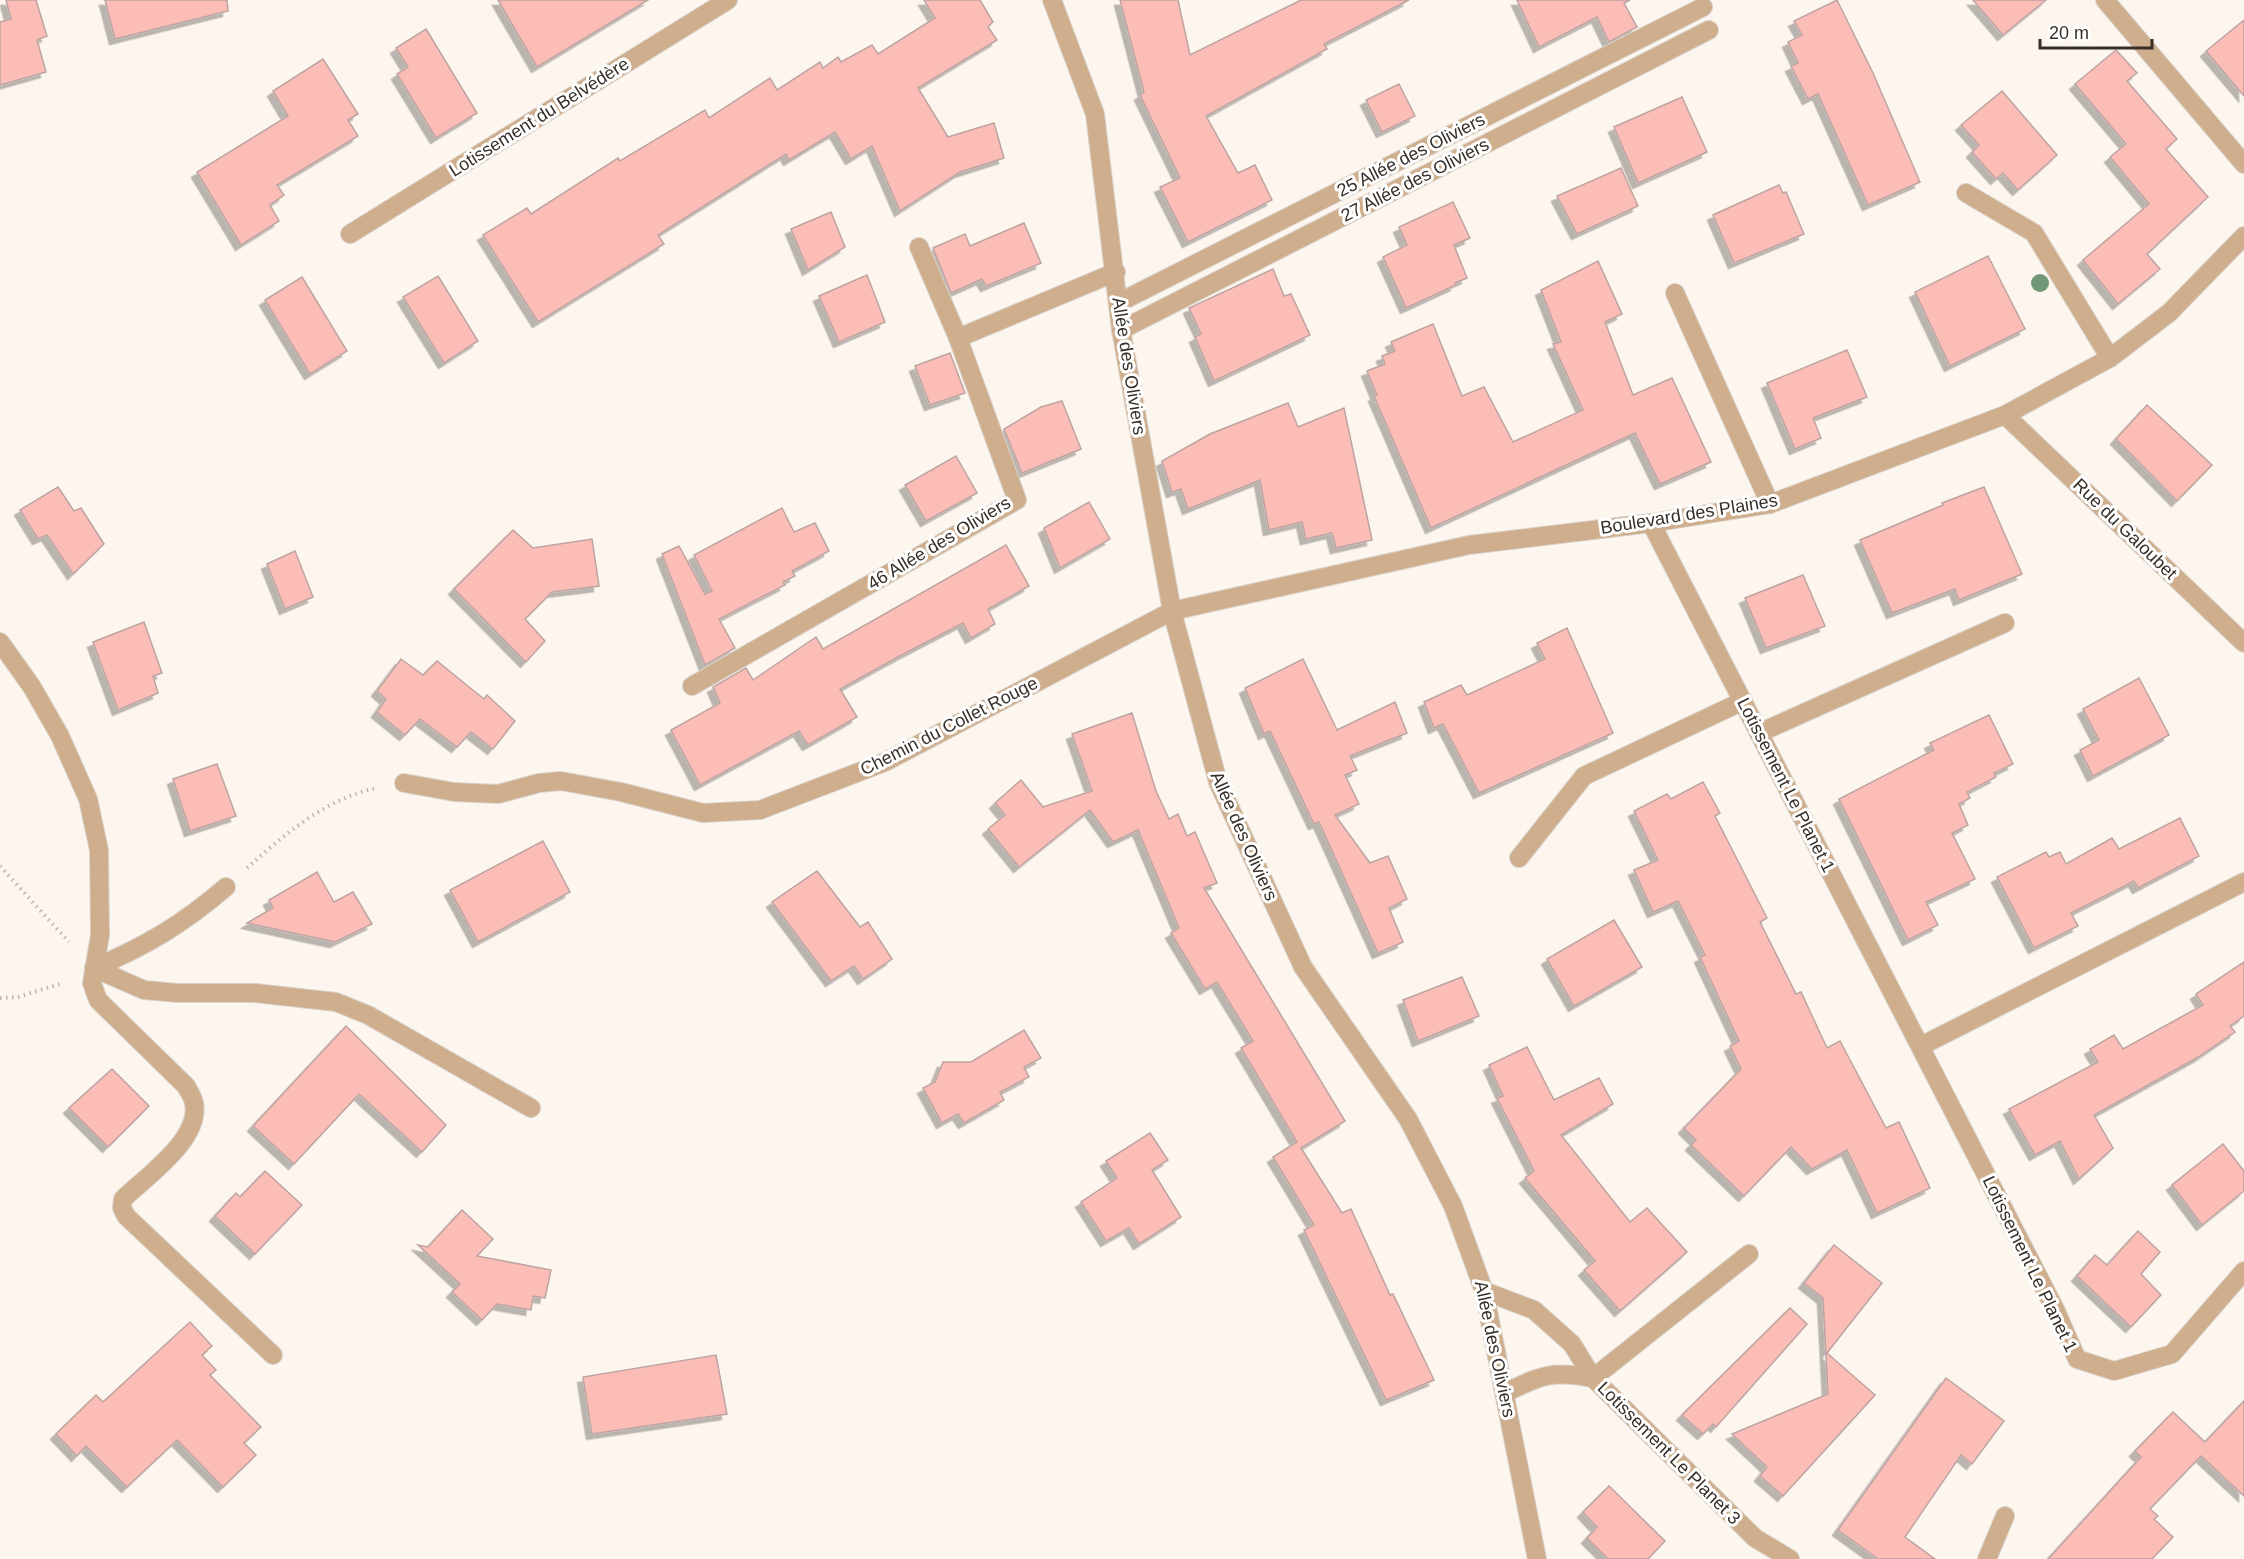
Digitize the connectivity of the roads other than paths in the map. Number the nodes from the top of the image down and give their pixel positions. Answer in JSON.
{"nodes":[{"id":1,"x":728,"y":0,"type":"edge"},
{"id":2,"x":1052,"y":0,"type":"edge"},
{"id":3,"x":2105,"y":0,"type":"edge"},
{"id":4,"x":1703,"y":7,"type":"dead end"},
{"id":5,"x":1709,"y":30,"type":"dead end"},
{"id":6,"x":2244,"y":164,"type":"edge"},
{"id":7,"x":1966,"y":193,"type":"dead end"},
{"id":8,"x":350,"y":234,"type":"dead end"},
{"id":9,"x":2244,"y":236,"type":"edge"},
{"id":10,"x":920,"y":247,"type":"dead end"},
{"id":11,"x":1116,"y":272,"type":"junction"},
{"id":12,"x":1675,"y":293,"type":"dead end"},
{"id":13,"x":1118,"y":303,"type":"junction"},
{"id":14,"x":1121,"y":330,"type":"junction"},
{"id":15,"x":958,"y":338,"type":"junction"},
{"id":16,"x":2110,"y":358,"type":"junction"},
{"id":17,"x":2006,"y":415,"type":"junction"},
{"id":18,"x":1770,"y":504,"type":"junction"},
{"id":19,"x":1651,"y":523,"type":"junction"},
{"id":20,"x":1172,"y":611,"type":"junction"},
{"id":21,"x":2006,"y":623,"type":"dead end"},
{"id":22,"x":0,"y":642,"type":"edge"},
{"id":23,"x":2244,"y":643,"type":"edge"},
{"id":24,"x":692,"y":686,"type":"dead end"},
{"id":25,"x":1743,"y":701,"type":"junction"},
{"id":26,"x":1760,"y":733,"type":"junction"},
{"id":27,"x":404,"y":783,"type":"road end"},
{"id":28,"x":1519,"y":858,"type":"dead end"},
{"id":29,"x":2244,"y":882,"type":"edge"},
{"id":30,"x":226,"y":887,"type":"road end"},
{"id":31,"x":94,"y":968,"type":"junction"},
{"id":32,"x":1921,"y":1046,"type":"junction"},
{"id":33,"x":531,"y":1108,"type":"dead end"},
{"id":34,"x":1749,"y":1254,"type":"dead end"},
{"id":35,"x":2244,"y":1271,"type":"edge"},
{"id":36,"x":1484,"y":1291,"type":"junction"},
{"id":37,"x":273,"y":1355,"type":"dead end"},
{"id":38,"x":1593,"y":1378,"type":"junction"},
{"id":39,"x":1505,"y":1394,"type":"junction"},
{"id":40,"x":2005,"y":1516,"type":"dead end"},
{"id":41,"x":1537,"y":1559,"type":"edge"},
{"id":42,"x":1790,"y":1559,"type":"edge"},
{"id":43,"x":1987,"y":1559,"type":"edge"}],
"edges":[{"from":1,"to":8,"type":"street","name":"Lotissement du Belvédère"},
{"from":2,"to":11,"type":"street","name":"Allée des Oliviers"},
{"from":3,"to":6,"type":"street"},
{"from":4,"to":13,"type":"street","name":"25 Allée des Oliviers"},
{"from":5,"to":14,"type":"street","name":"27 Allée des Oliviers"},
{"from":7,"to":16,"type":"street"},
{"from":9,"to":16,"type":"street","name":"Boulevard des Plaines"},
{"from":10,"to":15,"type":"street"},
{"from":11,"to":13,"type":"street","name":"Allée des Oliviers"},
{"from":11,"to":15,"type":"street"},
{"from":12,"to":18,"type":"street"},
{"from":13,"to":14,"type":"street","name":"Allée des Oliviers"},
{"from":14,"to":20,"type":"street","name":"Allée des Oliviers"},
{"from":15,"to":24,"type":"street","name":"46 Allée des Oliviers"},
{"from":16,"to":17,"type":"street","name":"Boulevard des Plaines"},
{"from":17,"to":18,"type":"street","name":"Boulevard des Plaines"},
{"from":17,"to":23,"type":"street","name":"Rue du Galoubet"},
{"from":18,"to":19,"type":"street","name":"Boulevard des Plaines"},
{"from":19,"to":20,"type":"street","name":"Boulevard des Plaines"},
{"from":19,"to":25,"type":"street","name":"Lotissement Le Planet 1"},
{"from":20,"to":27,"type":"street","name":"Chemin du Collet Rouge"},
{"from":20,"to":36,"type":"street","name":"Allée des Oliviers"},
{"from":21,"to":26,"type":"street"},
{"from":22,"to":31,"type":"street"},
{"from":25,"to":26,"type":"street","name":"Lotissement Le Planet 1"},
{"from":25,"to":28,"type":"street"},
{"from":26,"to":32,"type":"street","name":"Lotissement Le Planet 1"},
{"from":29,"to":32,"type":"street"},
{"from":30,"to":31,"type":"street"},
{"from":31,"to":33,"type":"street"},
{"from":31,"to":37,"type":"street"},
{"from":32,"to":35,"type":"street","name":"Lotissement Le Planet 1"},
{"from":34,"to":38,"type":"street","name":"Lotissement Le Planet 3"},
{"from":36,"to":38,"type":"street"},
{"from":36,"to":39,"type":"street","name":"Allée des Oliviers"},
{"from":38,"to":39,"type":"street"},
{"from":38,"to":42,"type":"street","name":"Lotissement Le Planet 3"},
{"from":39,"to":41,"type":"street","name":"Allée des Oliviers"},
{"from":40,"to":43,"type":"street"}]}
